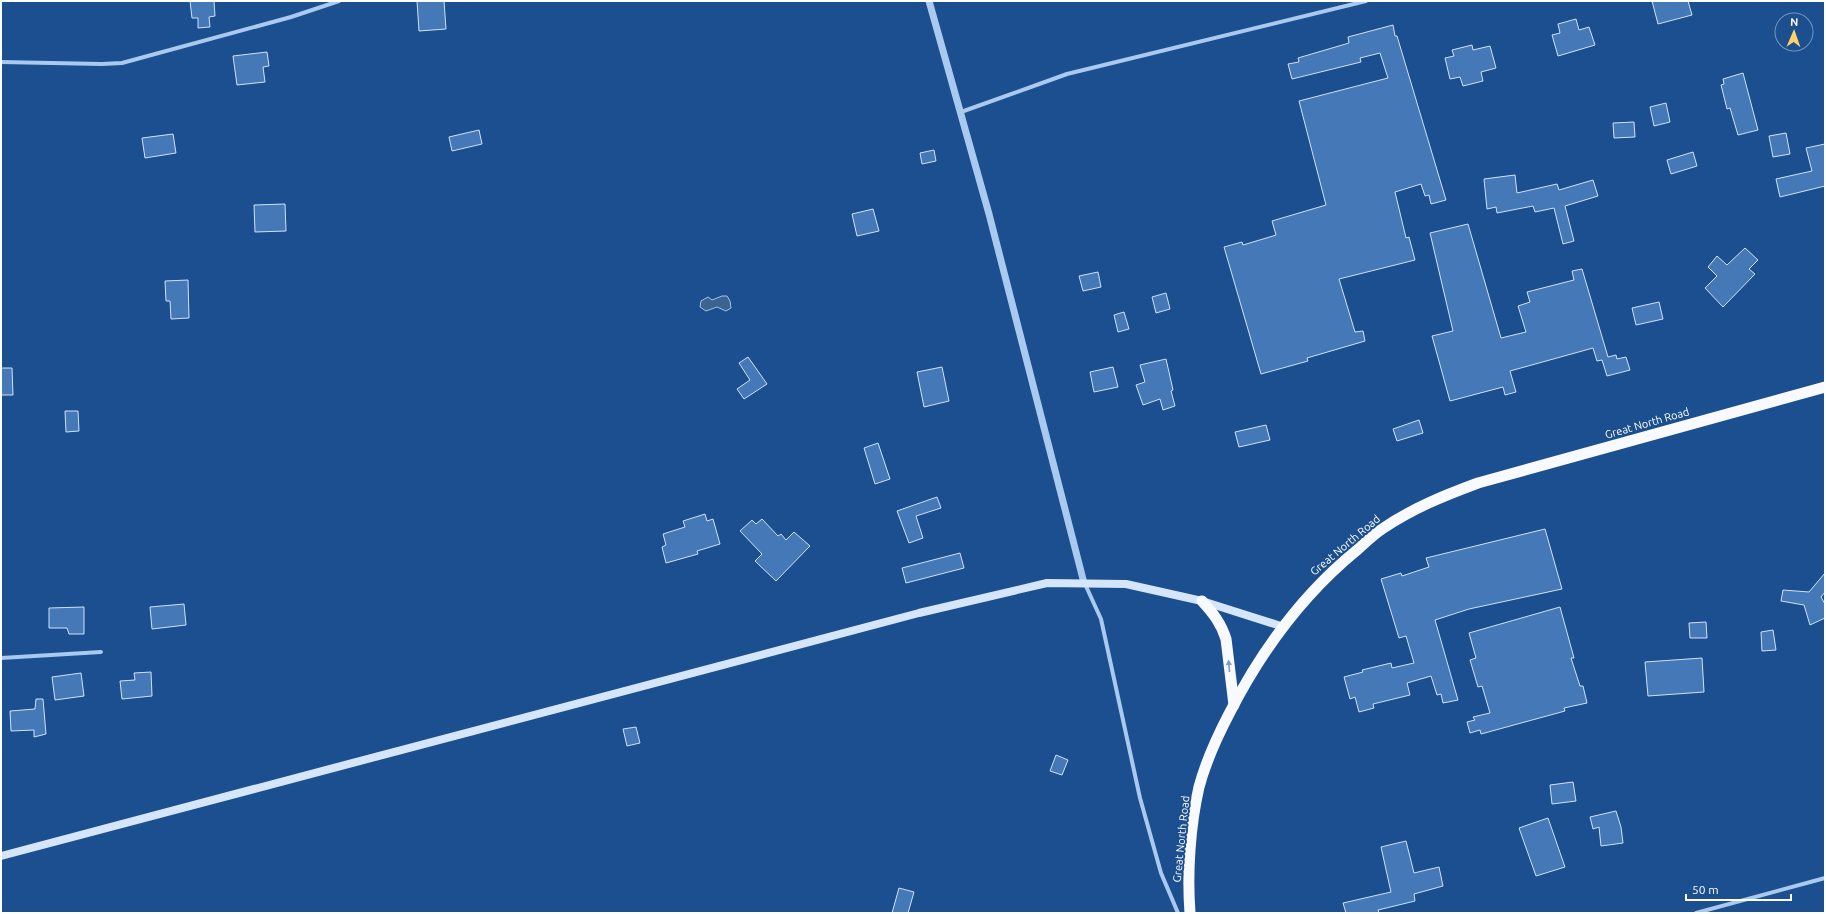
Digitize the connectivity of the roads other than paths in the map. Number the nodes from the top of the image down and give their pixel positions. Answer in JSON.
{"nodes":[{"id":1,"x":339,"y":1,"type":"edge"},
{"id":2,"x":929,"y":1,"type":"edge"},
{"id":3,"x":1366,"y":1,"type":"edge"},
{"id":4,"x":1,"y":62,"type":"edge"},
{"id":5,"x":961,"y":112,"type":"junction"},
{"id":6,"x":1825,"y":387,"type":"edge"},
{"id":7,"x":1084,"y":583,"type":"junction"},
{"id":8,"x":1202,"y":601,"type":"junction"},
{"id":9,"x":1284,"y":627,"type":"junction"},
{"id":10,"x":101,"y":652,"type":"dead end"},
{"id":11,"x":1,"y":658,"type":"edge"},
{"id":12,"x":1234,"y":705,"type":"junction"},
{"id":13,"x":1,"y":856,"type":"edge"},
{"id":14,"x":1825,"y":878,"type":"edge"},
{"id":15,"x":1178,"y":913,"type":"edge"},
{"id":16,"x":1190,"y":913,"type":"edge"},
{"id":17,"x":1696,"y":913,"type":"edge"}],
"edges":[{"from":1,"to":4,"type":"street"},
{"from":2,"to":5,"type":"street"},
{"from":3,"to":5,"type":"street"},
{"from":5,"to":7,"type":"street"},
{"from":6,"to":9,"type":"highway","name":"Great North Road"},
{"from":7,"to":8,"type":"main road"},
{"from":7,"to":13,"type":"main road"},
{"from":7,"to":15,"type":"street"},
{"from":8,"to":9,"type":"main road"},
{"from":12,"to":8,"type":"highway","one_way":true},
{"from":9,"to":12,"type":"highway","name":"Great North Road"},
{"from":10,"to":11,"type":"street"},
{"from":12,"to":16,"type":"highway","name":"Great North Road"},
{"from":14,"to":17,"type":"street"}]}
